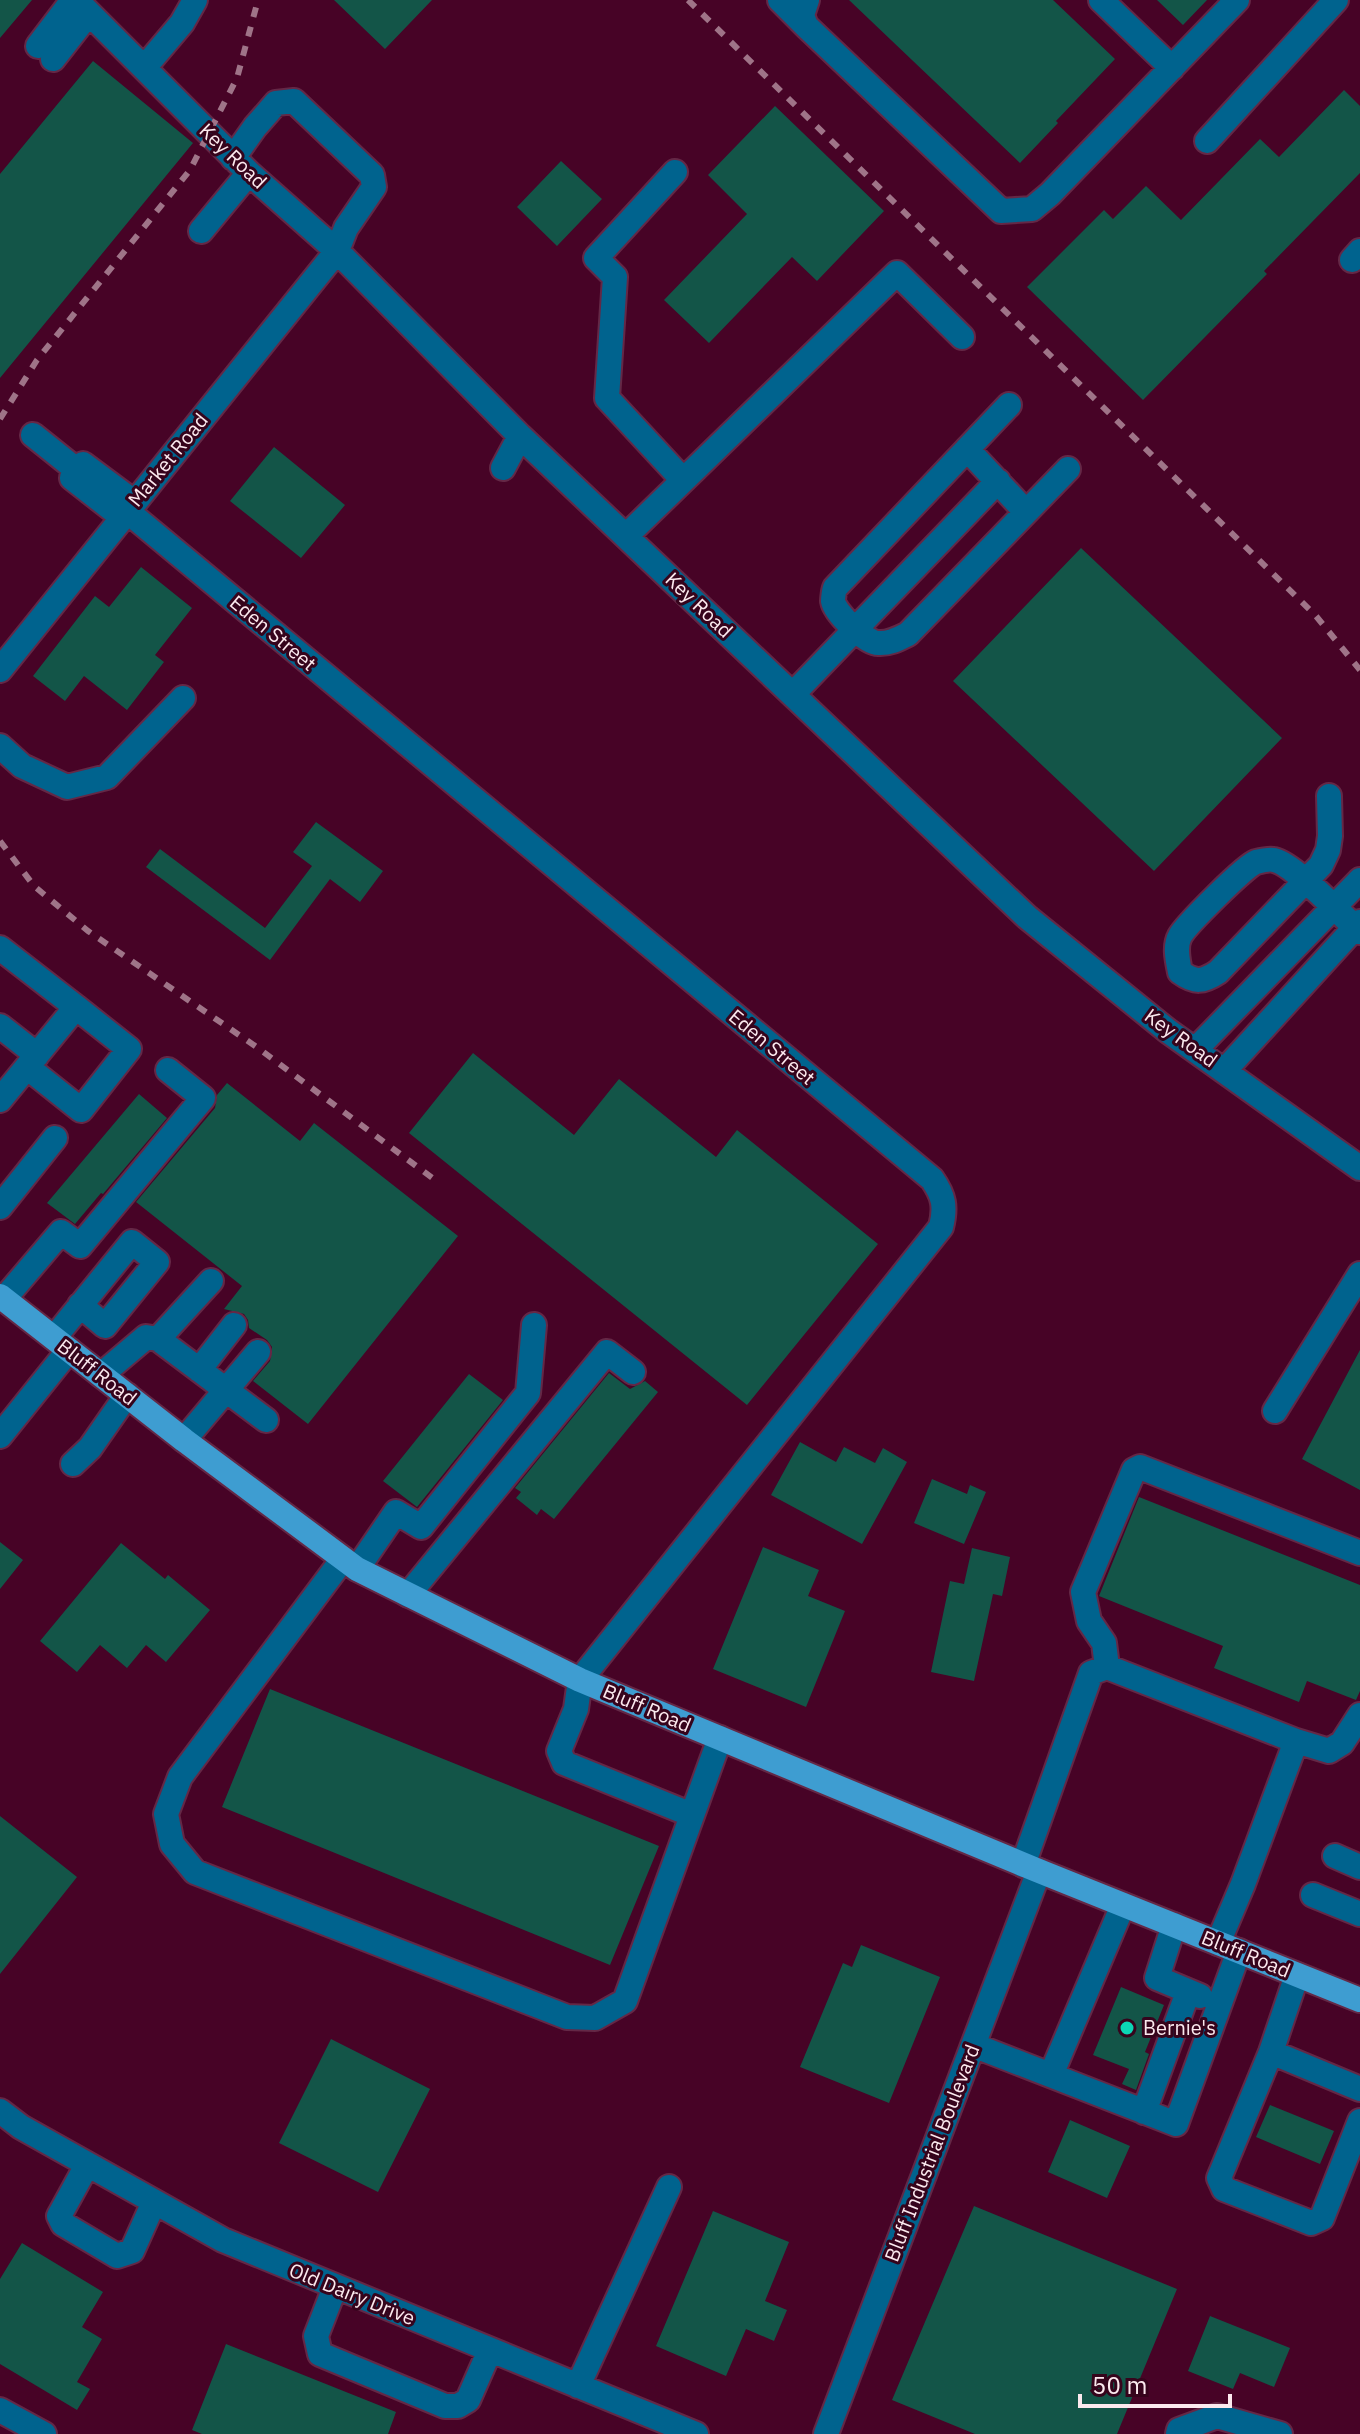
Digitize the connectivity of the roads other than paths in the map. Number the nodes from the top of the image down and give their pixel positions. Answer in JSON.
{"nodes":[{"id":1,"x":195,"y":0,"type":"edge"},
{"id":2,"x":780,"y":0,"type":"edge"},
{"id":3,"x":807,"y":0,"type":"edge"},
{"id":4,"x":1101,"y":0,"type":"edge"},
{"id":5,"x":1237,"y":0,"type":"edge"},
{"id":6,"x":1336,"y":0,"type":"edge"},
{"id":7,"x":79,"y":3,"type":"edge"},
{"id":8,"x":806,"y":26,"type":"junction"},
{"id":9,"x":46,"y":52,"type":"dead end"},
{"id":10,"x":144,"y":68,"type":"junction"},
{"id":11,"x":1172,"y":68,"type":"junction"},
{"id":12,"x":1207,"y":141,"type":"dead end"},
{"id":13,"x":241,"y":166,"type":"junction"},
{"id":14,"x":675,"y":172,"type":"dead end"},
{"id":15,"x":201,"y":231,"type":"dead end"},
{"id":16,"x":337,"y":251,"type":"junction"},
{"id":17,"x":962,"y":337,"type":"dead end"},
{"id":18,"x":1009,"y":405,"type":"dead end"},
{"id":19,"x":33,"y":435,"type":"dead end"},
{"id":20,"x":520,"y":436,"type":"junction"},
{"id":21,"x":967,"y":449,"type":"junction"},
{"id":22,"x":503,"y":468,"type":"dead end"},
{"id":23,"x":1068,"y":469,"type":"dead end"},
{"id":24,"x":683,"y":480,"type":"junction"},
{"id":25,"x":998,"y":481,"type":"junction"},
{"id":26,"x":127,"y":510,"type":"junction"},
{"id":27,"x":1026,"y":512,"type":"junction"},
{"id":28,"x":626,"y":536,"type":"junction"},
{"id":29,"x":855,"y":629,"type":"junction"},
{"id":30,"x":0,"y":670,"type":"edge"},
{"id":31,"x":793,"y":694,"type":"junction"},
{"id":32,"x":183,"y":698,"type":"dead end"},
{"id":33,"x":0,"y":746,"type":"edge"},
{"id":34,"x":1329,"y":796,"type":"dead end"},
{"id":35,"x":1360,"y":880,"type":"edge"},
{"id":36,"x":1304,"y":881,"type":"junction"},
{"id":37,"x":1333,"y":907,"type":"junction"},
{"id":38,"x":1358,"y":927,"type":"edge"},
{"id":39,"x":0,"y":948,"type":"edge"},
{"id":40,"x":76,"y":1007,"type":"junction"},
{"id":41,"x":0,"y":1026,"type":"edge"},
{"id":42,"x":1196,"y":1049,"type":"junction"},
{"id":43,"x":32,"y":1061,"type":"junction"},
{"id":44,"x":168,"y":1070,"type":"dead end"},
{"id":45,"x":1225,"y":1070,"type":"junction"},
{"id":46,"x":0,"y":1100,"type":"edge"},
{"id":47,"x":55,"y":1138,"type":"dead end"},
{"id":48,"x":1360,"y":1168,"type":"edge"},
{"id":49,"x":0,"y":1207,"type":"edge"},
{"id":50,"x":1360,"y":1274,"type":"edge"},
{"id":51,"x":211,"y":1281,"type":"dead end"},
{"id":52,"x":2,"y":1298,"type":"edge"},
{"id":53,"x":80,"y":1305,"type":"dead end"},
{"id":54,"x":234,"y":1325,"type":"dead end"},
{"id":55,"x":534,"y":1325,"type":"dead end"},
{"id":56,"x":158,"y":1339,"type":"junction"},
{"id":57,"x":61,"y":1344,"type":"junction"},
{"id":58,"x":258,"y":1352,"type":"dead end"},
{"id":59,"x":199,"y":1370,"type":"junction"},
{"id":60,"x":633,"y":1372,"type":"dead end"},
{"id":61,"x":101,"y":1375,"type":"junction"},
{"id":62,"x":226,"y":1390,"type":"junction"},
{"id":63,"x":127,"y":1395,"type":"junction"},
{"id":64,"x":1275,"y":1411,"type":"dead end"},
{"id":65,"x":266,"y":1420,"type":"dead end"},
{"id":66,"x":0,"y":1436,"type":"edge"},
{"id":67,"x":184,"y":1440,"type":"junction"},
{"id":68,"x":73,"y":1464,"type":"dead end"},
{"id":69,"x":1360,"y":1553,"type":"edge"},
{"id":70,"x":350,"y":1564,"type":"junction"},
{"id":71,"x":408,"y":1595,"type":"junction"},
{"id":72,"x":1107,"y":1667,"type":"junction"},
{"id":73,"x":580,"y":1680,"type":"junction"},
{"id":74,"x":1360,"y":1715,"type":"edge"},
{"id":75,"x":720,"y":1738,"type":"junction"},
{"id":76,"x":1296,"y":1741,"type":"junction"},
{"id":77,"x":692,"y":1815,"type":"junction"},
{"id":78,"x":1335,"y":1856,"type":"dead end"},
{"id":79,"x":1360,"y":1867,"type":"edge"},
{"id":80,"x":1031,"y":1868,"type":"junction"},
{"id":81,"x":1313,"y":1895,"type":"dead end"},
{"id":82,"x":1123,"y":1905,"type":"junction"},
{"id":83,"x":1360,"y":1914,"type":"edge"},
{"id":84,"x":1174,"y":1925,"type":"junction"},
{"id":85,"x":1228,"y":1947,"type":"junction"},
{"id":86,"x":1297,"y":1975,"type":"junction"},
{"id":87,"x":1188,"y":1992,"type":"junction"},
{"id":88,"x":1360,"y":2000,"type":"edge"},
{"id":89,"x":1219,"y":2003,"type":"junction"},
{"id":90,"x":973,"y":2045,"type":"junction"},
{"id":91,"x":1271,"y":2052,"type":"junction"},
{"id":92,"x":1051,"y":2075,"type":"junction"},
{"id":93,"x":1360,"y":2089,"type":"edge"},
{"id":94,"x":0,"y":2111,"type":"edge"},
{"id":95,"x":1144,"y":2112,"type":"junction"},
{"id":96,"x":1360,"y":2121,"type":"edge"},
{"id":97,"x":87,"y":2165,"type":"junction"},
{"id":98,"x":669,"y":2187,"type":"dead end"},
{"id":99,"x":154,"y":2202,"type":"junction"},
{"id":100,"x":335,"y":2287,"type":"junction"},
{"id":101,"x":490,"y":2350,"type":"junction"},
{"id":102,"x":578,"y":2386,"type":"junction"},
{"id":103,"x":0,"y":2410,"type":"edge"},
{"id":104,"x":44,"y":2434,"type":"edge"},
{"id":105,"x":696,"y":2434,"type":"edge"},
{"id":106,"x":826,"y":2434,"type":"edge"},
{"id":107,"x":1178,"y":2434,"type":"edge"},
{"id":108,"x":1280,"y":2434,"type":"edge"}],
"edges":[{"from":1,"to":10,"type":"street"},
{"from":2,"to":8,"type":"street"},
{"from":3,"to":8,"type":"street"},
{"from":4,"to":11,"type":"street"},
{"from":5,"to":11,"type":"street"},
{"from":6,"to":12,"type":"street"},
{"from":7,"to":9,"type":"street"},
{"from":7,"to":10,"type":"street","name":"Key Road"},
{"from":8,"to":11,"type":"street"},
{"from":10,"to":13,"type":"street","name":"Key Road"},
{"from":13,"to":15,"type":"street","name":"Market Road"},
{"from":13,"to":16,"type":"street","name":"Key Road"},
{"from":13,"to":16,"type":"street","name":"Market Road"},
{"from":14,"to":24,"type":"street"},
{"from":16,"to":20,"type":"street","name":"Key Road"},
{"from":16,"to":26,"type":"street","name":"Market Road"},
{"from":17,"to":24,"type":"street"},
{"from":18,"to":21,"type":"street"},
{"from":19,"to":26,"type":"street","name":"Eden Street"},
{"from":20,"to":22,"type":"street"},
{"from":20,"to":28,"type":"street","name":"Key Road"},
{"from":21,"to":25,"type":"street"},
{"from":21,"to":29,"type":"street"},
{"from":23,"to":27,"type":"street"},
{"from":24,"to":28,"type":"street"},
{"from":25,"to":27,"type":"street"},
{"from":25,"to":29,"type":"street"},
{"from":26,"to":30,"type":"street","name":"Market Road"},
{"from":26,"to":73,"type":"street","name":"Eden Street"},
{"from":27,"to":29,"type":"street"},
{"from":28,"to":31,"type":"street","name":"Key Road"},
{"from":29,"to":31,"type":"street"},
{"from":31,"to":42,"type":"street","name":"Key Road"},
{"from":32,"to":33,"type":"street"},
{"from":34,"to":36,"type":"street"},
{"from":35,"to":37,"type":"street"},
{"from":36,"to":36,"type":"street"},
{"from":36,"to":37,"type":"street"},
{"from":37,"to":38,"type":"street"},
{"from":37,"to":42,"type":"street"},
{"from":38,"to":45,"type":"street"},
{"from":39,"to":40,"type":"street"},
{"from":40,"to":43,"type":"street"},
{"from":40,"to":43,"type":"street"},
{"from":41,"to":43,"type":"street"},
{"from":42,"to":45,"type":"street","name":"Key Road"},
{"from":43,"to":46,"type":"street"},
{"from":44,"to":52,"type":"street"},
{"from":45,"to":48,"type":"street","name":"Key Road"},
{"from":47,"to":49,"type":"street"},
{"from":50,"to":64,"type":"street"},
{"from":51,"to":56,"type":"street"},
{"from":52,"to":57,"type":"main road","name":"Bluff Road"},
{"from":53,"to":57,"type":"street"},
{"from":54,"to":59,"type":"street"},
{"from":55,"to":70,"type":"street"},
{"from":56,"to":59,"type":"street"},
{"from":56,"to":61,"type":"street"},
{"from":57,"to":61,"type":"main road","name":"Bluff Road"},
{"from":57,"to":66,"type":"street"},
{"from":58,"to":62,"type":"street"},
{"from":59,"to":62,"type":"street"},
{"from":60,"to":71,"type":"street"},
{"from":61,"to":63,"type":"main road","name":"Bluff Road"},
{"from":62,"to":65,"type":"street"},
{"from":62,"to":67,"type":"street"},
{"from":63,"to":67,"type":"main road","name":"Bluff Road"},
{"from":63,"to":68,"type":"street"},
{"from":67,"to":70,"type":"main road","name":"Bluff Road"},
{"from":69,"to":72,"type":"street"},
{"from":70,"to":71,"type":"main road","name":"Bluff Road"},
{"from":70,"to":77,"type":"street"},
{"from":71,"to":73,"type":"main road","name":"Bluff Road"},
{"from":72,"to":76,"type":"street"},
{"from":72,"to":80,"type":"street","name":"Bluff Industrial Boulevard"},
{"from":73,"to":75,"type":"main road","name":"Bluff Road"},
{"from":73,"to":77,"type":"street"},
{"from":74,"to":76,"type":"street"},
{"from":75,"to":77,"type":"street"},
{"from":75,"to":80,"type":"main road","name":"Bluff Road"},
{"from":76,"to":85,"type":"street"},
{"from":78,"to":79,"type":"street"},
{"from":80,"to":82,"type":"main road","name":"Bluff Road"},
{"from":80,"to":90,"type":"street","name":"Bluff Industrial Boulevard"},
{"from":81,"to":83,"type":"street"},
{"from":82,"to":84,"type":"main road","name":"Bluff Road"},
{"from":82,"to":92,"type":"street"},
{"from":84,"to":85,"type":"main road","name":"Bluff Road"},
{"from":84,"to":87,"type":"street"},
{"from":85,"to":86,"type":"main road","name":"Bluff Road"},
{"from":85,"to":89,"type":"street"},
{"from":86,"to":88,"type":"main road","name":"Bluff Road"},
{"from":86,"to":91,"type":"street"},
{"from":87,"to":89,"type":"street"},
{"from":87,"to":95,"type":"street"},
{"from":89,"to":95,"type":"street"},
{"from":90,"to":92,"type":"street"},
{"from":90,"to":106,"type":"street","name":"Bluff Industrial Boulevard"},
{"from":91,"to":93,"type":"street"},
{"from":91,"to":96,"type":"street"},
{"from":92,"to":95,"type":"street"},
{"from":94,"to":97,"type":"street","name":"Old Dairy Drive"},
{"from":97,"to":99,"type":"street","name":"Old Dairy Drive"},
{"from":97,"to":99,"type":"street"},
{"from":98,"to":102,"type":"street"},
{"from":99,"to":100,"type":"street","name":"Old Dairy Drive"},
{"from":100,"to":101,"type":"street","name":"Old Dairy Drive"},
{"from":100,"to":101,"type":"street"},
{"from":101,"to":102,"type":"street","name":"Old Dairy Drive"},
{"from":102,"to":105,"type":"street","name":"Old Dairy Drive"},
{"from":103,"to":104,"type":"street"},
{"from":107,"to":108,"type":"street"}]}
